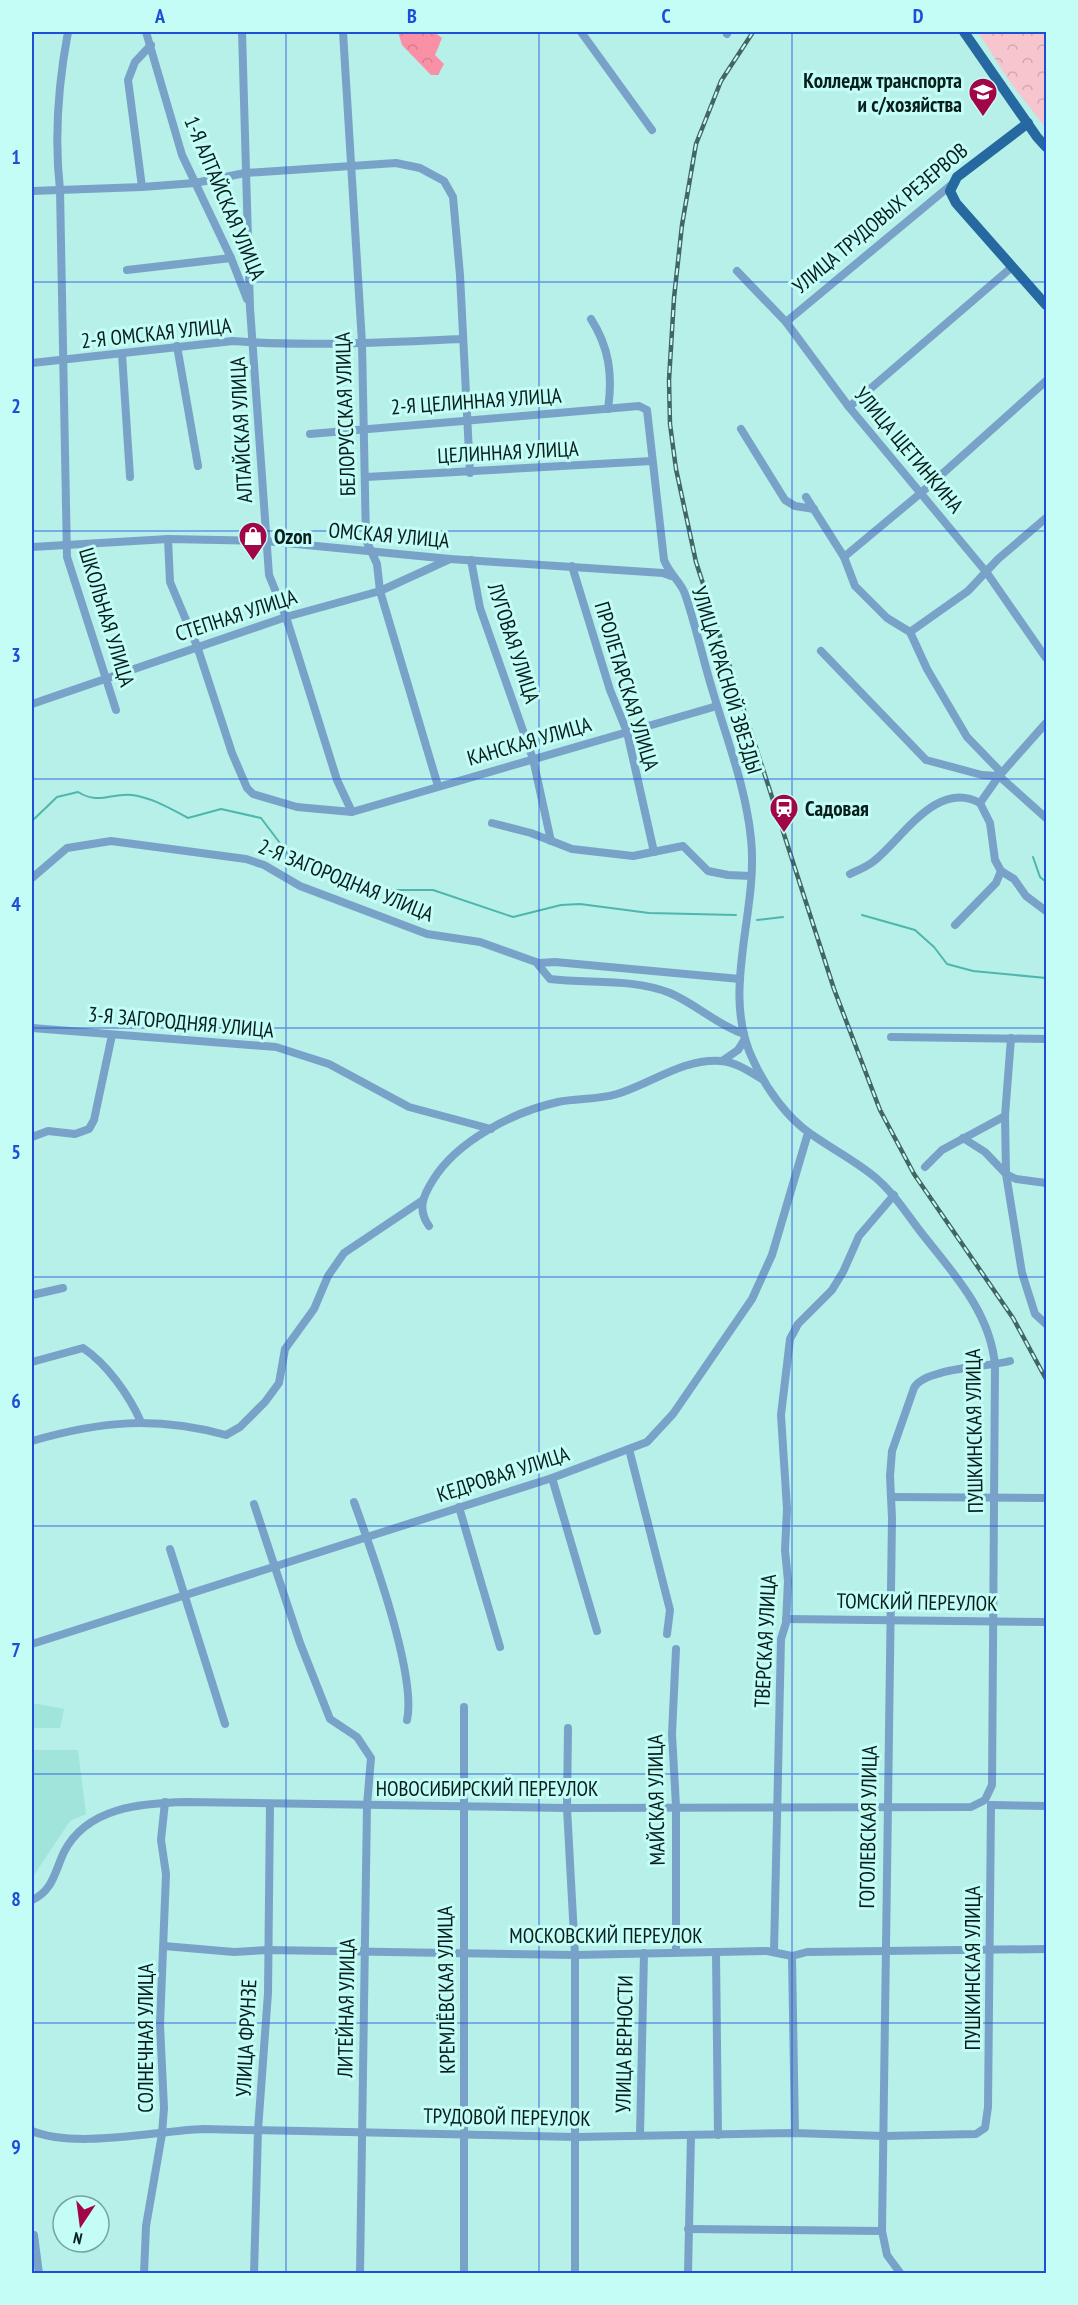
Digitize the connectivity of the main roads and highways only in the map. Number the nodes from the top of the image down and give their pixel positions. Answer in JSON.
{"nodes":[{"id":1,"x":964,"y":32,"type":"edge"},
{"id":2,"x":1028,"y":123,"type":"junction"},
{"id":3,"x":1047,"y":147,"type":"edge"},
{"id":4,"x":1047,"y":305,"type":"edge"}],
"edges":[{"from":1,"to":2,"type":"main road"},
{"from":2,"to":3,"type":"main road"},
{"from":2,"to":4,"type":"main road","name":"УЛИЦА ТРУДОВЫХ РЕЗЕРВОВ"}]}
